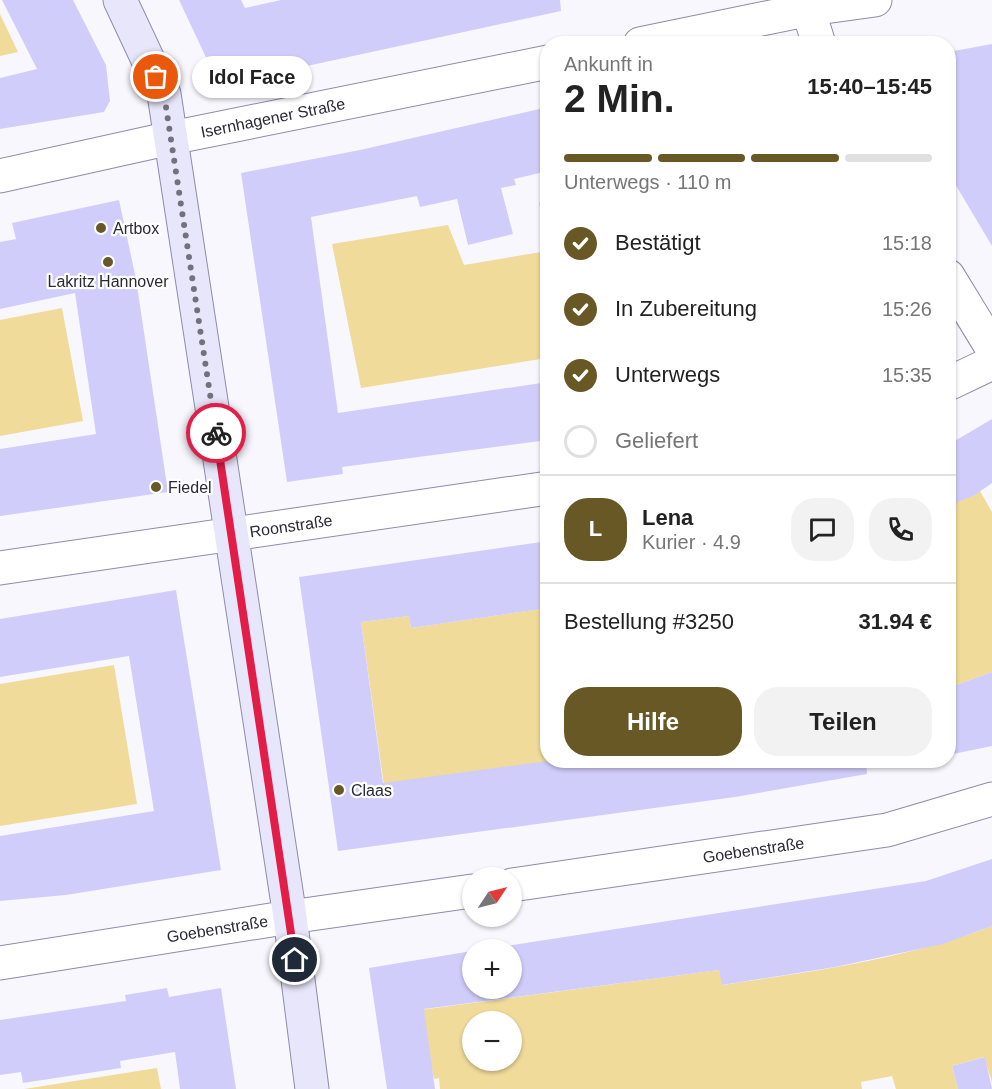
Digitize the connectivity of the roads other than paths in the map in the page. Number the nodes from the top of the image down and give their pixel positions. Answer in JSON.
{"nodes":[{"id":1,"x":120,"y":0,"type":"edge"},
{"id":2,"x":875,"y":0,"type":"edge"},
{"id":3,"x":807,"y":5,"type":"edge"},
{"id":4,"x":674,"y":36,"type":"edge"},
{"id":5,"x":817,"y":36,"type":"edge"},
{"id":6,"x":540,"y":64,"type":"edge"},
{"id":7,"x":171,"y":138,"type":"junction"},
{"id":8,"x":0,"y":176,"type":"edge"},
{"id":9,"x":956,"y":289,"type":"edge"},
{"id":10,"x":992,"y":348,"type":"edge"},
{"id":11,"x":992,"y":363,"type":"edge"},
{"id":12,"x":956,"y":380,"type":"edge"},
{"id":13,"x":540,"y":489,"type":"edge"},
{"id":14,"x":231,"y":533,"type":"junction"},
{"id":15,"x":0,"y":568,"type":"edge"},
{"id":16,"x":992,"y":799,"type":"edge"},
{"id":17,"x":522,"y":884,"type":"edge"},
{"id":18,"x":462,"y":892,"type":"edge"},
{"id":19,"x":290,"y":917,"type":"junction"},
{"id":20,"x":0,"y":963,"type":"edge"},
{"id":21,"x":312,"y":1089,"type":"edge"}],
"edges":[{"from":1,"to":7,"type":"street"},
{"from":2,"to":3,"type":"street"},
{"from":3,"to":4,"type":"street"},
{"from":3,"to":5,"type":"street"},
{"from":6,"to":7,"type":"street","name":"Isernhagener Straße"},
{"from":7,"to":8,"type":"street","name":"Isernhagener Straße"},
{"from":7,"to":14,"type":"street"},
{"from":9,"to":10,"type":"street"},
{"from":11,"to":12,"type":"street"},
{"from":13,"to":14,"type":"street","name":"Roonstraße"},
{"from":14,"to":15,"type":"street","name":"Roonstraße"},
{"from":14,"to":19,"type":"street"},
{"from":16,"to":17,"type":"street","name":"Goebenstraße"},
{"from":18,"to":19,"type":"street","name":"Goebenstraße"},
{"from":19,"to":20,"type":"street","name":"Goebenstraße"},
{"from":19,"to":21,"type":"street"}]}
